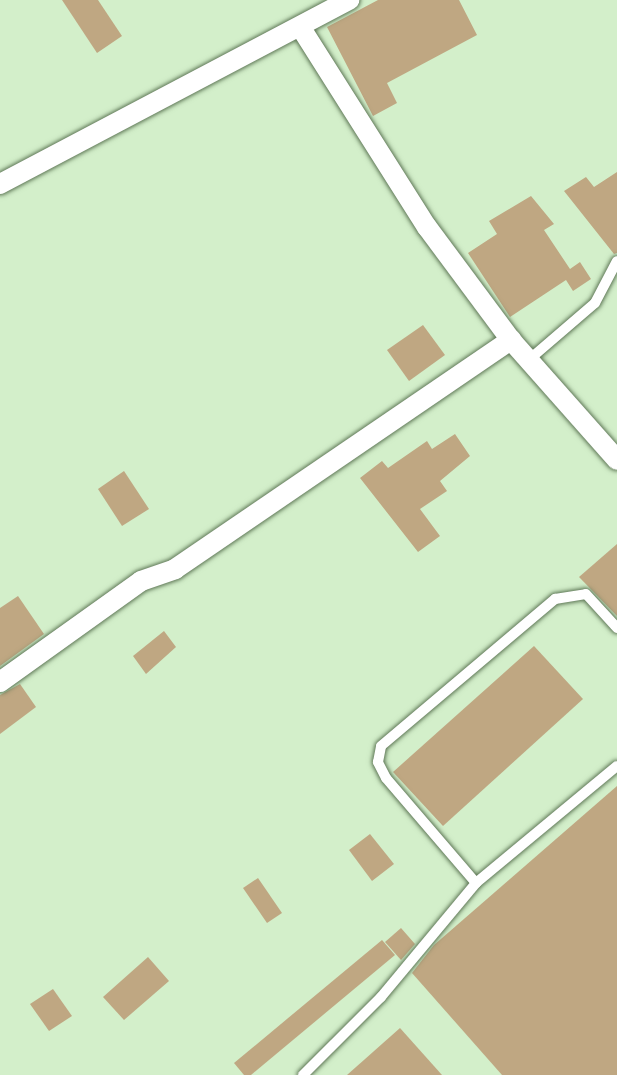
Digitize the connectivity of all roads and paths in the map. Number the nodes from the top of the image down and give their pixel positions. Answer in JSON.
{"nodes":[{"id":1,"x":349,"y":0,"type":"edge"},
{"id":2,"x":301,"y":28,"type":"junction"},
{"id":3,"x":0,"y":184,"type":"edge"},
{"id":4,"x":617,"y":261,"type":"edge"},
{"id":5,"x":511,"y":340,"type":"junction"},
{"id":6,"x":531,"y":358,"type":"junction"},
{"id":7,"x":617,"y":460,"type":"edge"},
{"id":8,"x":617,"y":628,"type":"edge"},
{"id":9,"x":0,"y":682,"type":"edge"},
{"id":10,"x":617,"y":766,"type":"edge"},
{"id":11,"x":476,"y":883,"type":"junction"},
{"id":12,"x":303,"y":1075,"type":"edge"}],
"edges":[{"from":1,"to":2,"type":"street"},
{"from":2,"to":3,"type":"street"},
{"from":2,"to":5,"type":"street"},
{"from":4,"to":6,"type":"lane"},
{"from":5,"to":6,"type":"street"},
{"from":5,"to":9,"type":"street"},
{"from":6,"to":7,"type":"street"},
{"from":8,"to":11,"type":"lane"},
{"from":10,"to":11,"type":"lane"},
{"from":11,"to":12,"type":"lane"}]}
